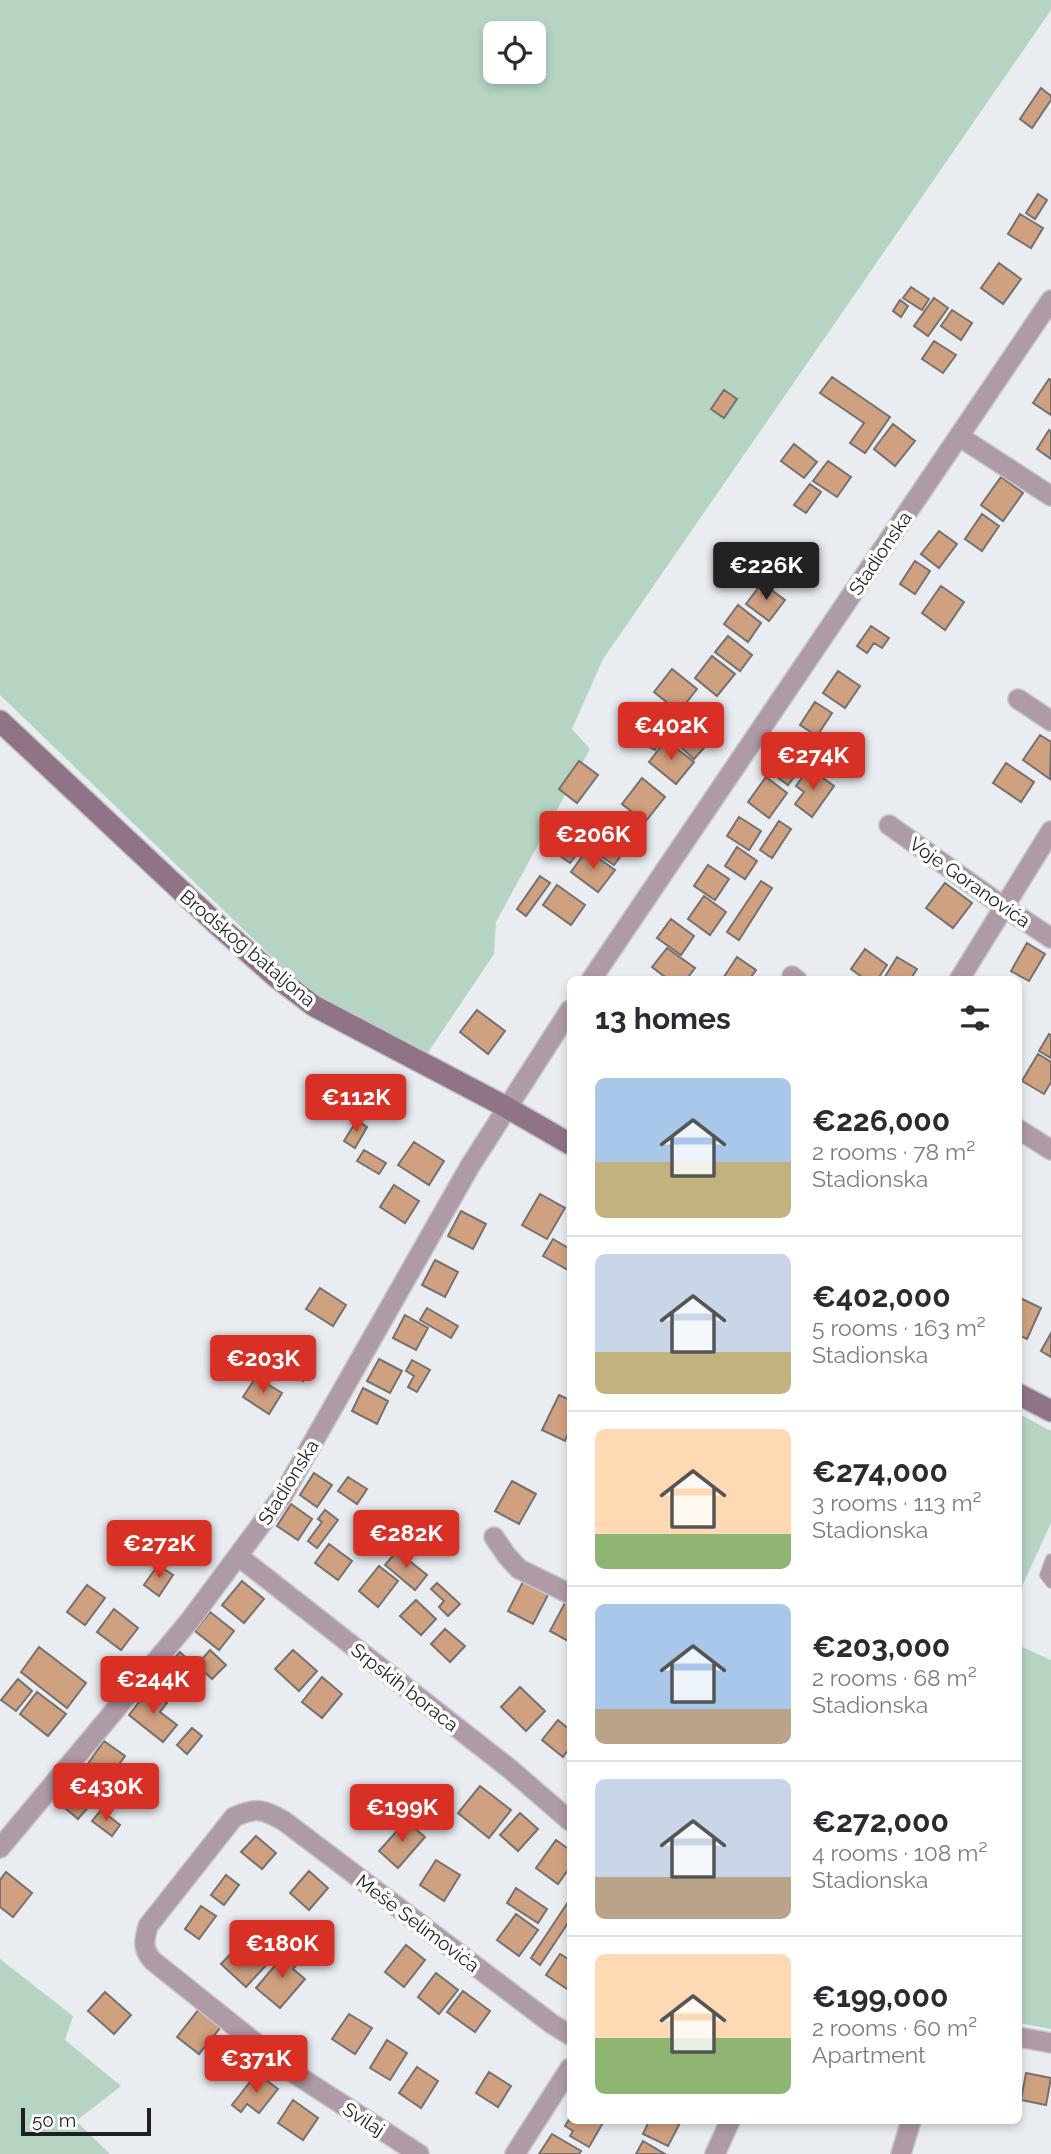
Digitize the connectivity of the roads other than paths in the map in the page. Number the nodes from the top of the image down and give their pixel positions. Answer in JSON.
{"nodes":[{"id":1,"x":1051,"y":300,"type":"edge"},
{"id":2,"x":960,"y":437,"type":"junction"},
{"id":3,"x":1051,"y":496,"type":"edge"},
{"id":4,"x":1018,"y":699,"type":"dead end"},
{"id":5,"x":0,"y":721,"type":"edge"},
{"id":6,"x":1051,"y":721,"type":"edge"},
{"id":7,"x":889,"y":825,"type":"dead end"},
{"id":8,"x":1051,"y":831,"type":"edge"},
{"id":9,"x":1004,"y":907,"type":"junction"},
{"id":10,"x":1051,"y":938,"type":"edge"},
{"id":11,"x":594,"y":976,"type":"edge"},
{"id":12,"x":961,"y":976,"type":"edge"},
{"id":13,"x":567,"y":1015,"type":"edge"},
{"id":14,"x":506,"y":1107,"type":"junction"},
{"id":15,"x":1022,"y":1132,"type":"edge"},
{"id":16,"x":567,"y":1142,"type":"edge"},
{"id":17,"x":1051,"y":1150,"type":"edge"},
{"id":18,"x":1022,"y":1396,"type":"edge"},
{"id":19,"x":1051,"y":1411,"type":"edge"},
{"id":20,"x":494,"y":1537,"type":"dead end"},
{"id":21,"x":238,"y":1556,"type":"junction"},
{"id":22,"x":1051,"y":1559,"type":"edge"},
{"id":23,"x":1051,"y":1583,"type":"edge"},
{"id":24,"x":567,"y":1593,"type":"edge"},
{"id":25,"x":266,"y":1811,"type":"joint"},
{"id":26,"x":567,"y":1818,"type":"edge"},
{"id":27,"x":0,"y":1848,"type":"edge"},
{"id":28,"x":567,"y":2033,"type":"edge"},
{"id":29,"x":1022,"y":2037,"type":"edge"},
{"id":30,"x":1051,"y":2043,"type":"edge"},
{"id":31,"x":567,"y":2073,"type":"edge"},
{"id":32,"x":729,"y":2124,"type":"edge"},
{"id":33,"x":910,"y":2124,"type":"edge"},
{"id":34,"x":419,"y":2154,"type":"edge"},
{"id":35,"x":515,"y":2154,"type":"edge"},
{"id":36,"x":715,"y":2154,"type":"edge"},
{"id":37,"x":901,"y":2154,"type":"edge"}],
"edges":[{"from":1,"to":2,"type":"street","name":"Stadionska"},
{"from":2,"to":3,"type":"street"},
{"from":2,"to":11,"type":"street","name":"Stadionska"},
{"from":4,"to":6,"type":"street"},
{"from":5,"to":14,"type":"street","name":"Brodskog bataljona"},
{"from":7,"to":9,"type":"street","name":"Voje Goranovića"},
{"from":8,"to":9,"type":"street"},
{"from":9,"to":10,"type":"street","name":"Voje Goranovića"},
{"from":9,"to":12,"type":"street"},
{"from":13,"to":14,"type":"street","name":"Stadionska"},
{"from":14,"to":16,"type":"street","name":"Brodskog bataljona"},
{"from":14,"to":21,"type":"street","name":"Stadionska"},
{"from":15,"to":17,"type":"street"},
{"from":18,"to":19,"type":"street"},
{"from":20,"to":24,"type":"street"},
{"from":21,"to":26,"type":"street","name":"Srpskih boraca"},
{"from":21,"to":27,"type":"street","name":"Stadionska"},
{"from":22,"to":23,"type":"lane"},
{"from":25,"to":28,"type":"street","name":"Meše Selimovića"},
{"from":25,"to":34,"type":"street","name":"Svilaj"},
{"from":29,"to":30,"type":"street"},
{"from":31,"to":35,"type":"street"},
{"from":32,"to":36,"type":"street"},
{"from":33,"to":37,"type":"street"}]}
